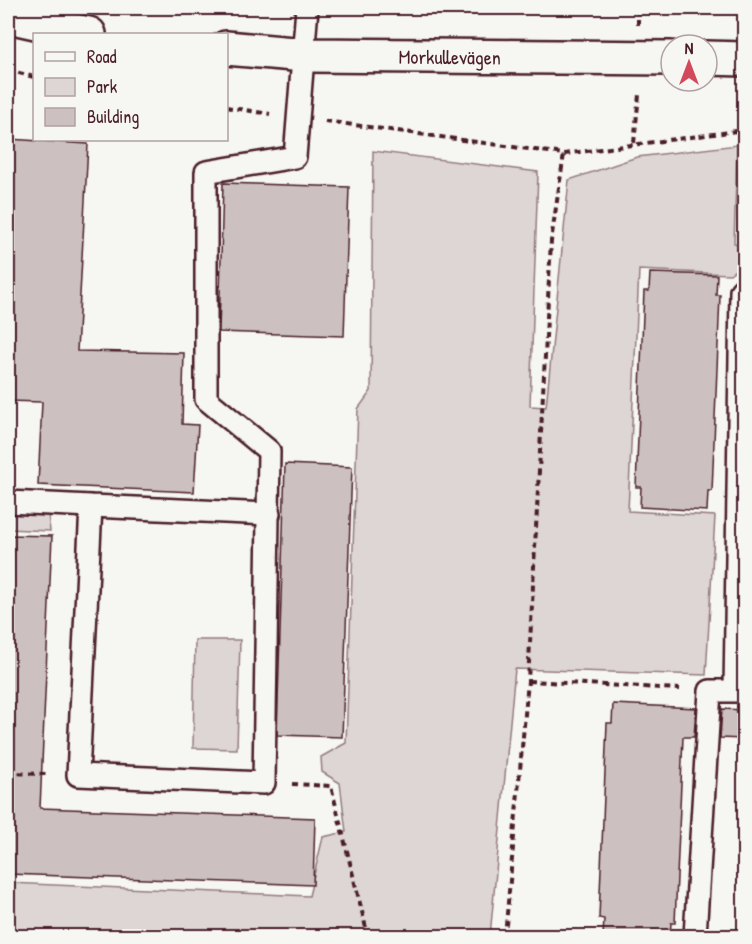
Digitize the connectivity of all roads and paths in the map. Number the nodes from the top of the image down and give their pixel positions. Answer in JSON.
{"nodes":[{"id":1,"x":307,"y":8,"type":"edge"},
{"id":2,"x":8,"y":16,"type":"edge"},
{"id":3,"x":84,"y":33,"type":"edge"},
{"id":4,"x":228,"y":48,"type":"edge"},
{"id":5,"x":305,"y":55,"type":"junction"},
{"id":6,"x":659,"y":58,"type":"edge"},
{"id":7,"x":719,"y":58,"type":"edge"},
{"id":8,"x":744,"y":59,"type":"edge"},
{"id":9,"x":8,"y":70,"type":"edge"},
{"id":10,"x":33,"y":77,"type":"edge"},
{"id":11,"x":639,"y":95,"type":"dead end"},
{"id":12,"x":228,"y":107,"type":"edge"},
{"id":13,"x":299,"y":118,"type":"junction"},
{"id":14,"x":744,"y":130,"type":"edge"},
{"id":15,"x":634,"y":143,"type":"junction"},
{"id":16,"x":564,"y":154,"type":"junction"},
{"id":17,"x":744,"y":288,"type":"edge"},
{"id":18,"x":8,"y":502,"type":"edge"},
{"id":19,"x":91,"y":506,"type":"junction"},
{"id":20,"x":269,"y":513,"type":"junction"},
{"id":21,"x":528,"y":681,"type":"junction"},
{"id":22,"x":710,"y":691,"type":"junction"},
{"id":23,"x":740,"y":691,"type":"edge"},
{"id":24,"x":8,"y":773,"type":"edge"},
{"id":25,"x":78,"y":775,"type":"junction"},
{"id":26,"x":264,"y":783,"type":"junction"},
{"id":27,"x":744,"y":931,"type":"edge"},
{"id":28,"x":368,"y":936,"type":"edge"},
{"id":29,"x":505,"y":936,"type":"edge"},
{"id":30,"x":694,"y":936,"type":"edge"},
{"id":31,"x":742,"y":936,"type":"edge"}],
"edges":[{"from":1,"to":5,"type":"lane"},
{"from":2,"to":3,"type":"street"},
{"from":4,"to":5,"type":"street","name":"Morkullevägen"},
{"from":5,"to":6,"type":"street","name":"Morkullevägen"},
{"from":5,"to":13,"type":"lane"},
{"from":7,"to":8,"type":"street"},
{"from":9,"to":10,"type":"path"},
{"from":11,"to":15,"type":"path"},
{"from":12,"to":13,"type":"path"},
{"from":13,"to":16,"type":"path"},
{"from":13,"to":20,"type":"lane"},
{"from":14,"to":15,"type":"path"},
{"from":15,"to":16,"type":"path"},
{"from":16,"to":21,"type":"path"},
{"from":17,"to":23,"type":"lane"},
{"from":18,"to":19,"type":"lane"},
{"from":19,"to":20,"type":"lane"},
{"from":19,"to":25,"type":"lane"},
{"from":20,"to":26,"type":"lane"},
{"from":21,"to":22,"type":"path"},
{"from":21,"to":29,"type":"path"},
{"from":22,"to":23,"type":"lane"},
{"from":22,"to":30,"type":"lane"},
{"from":24,"to":25,"type":"path"},
{"from":25,"to":26,"type":"lane"},
{"from":26,"to":28,"type":"path"},
{"from":27,"to":31,"type":"path"}]}
